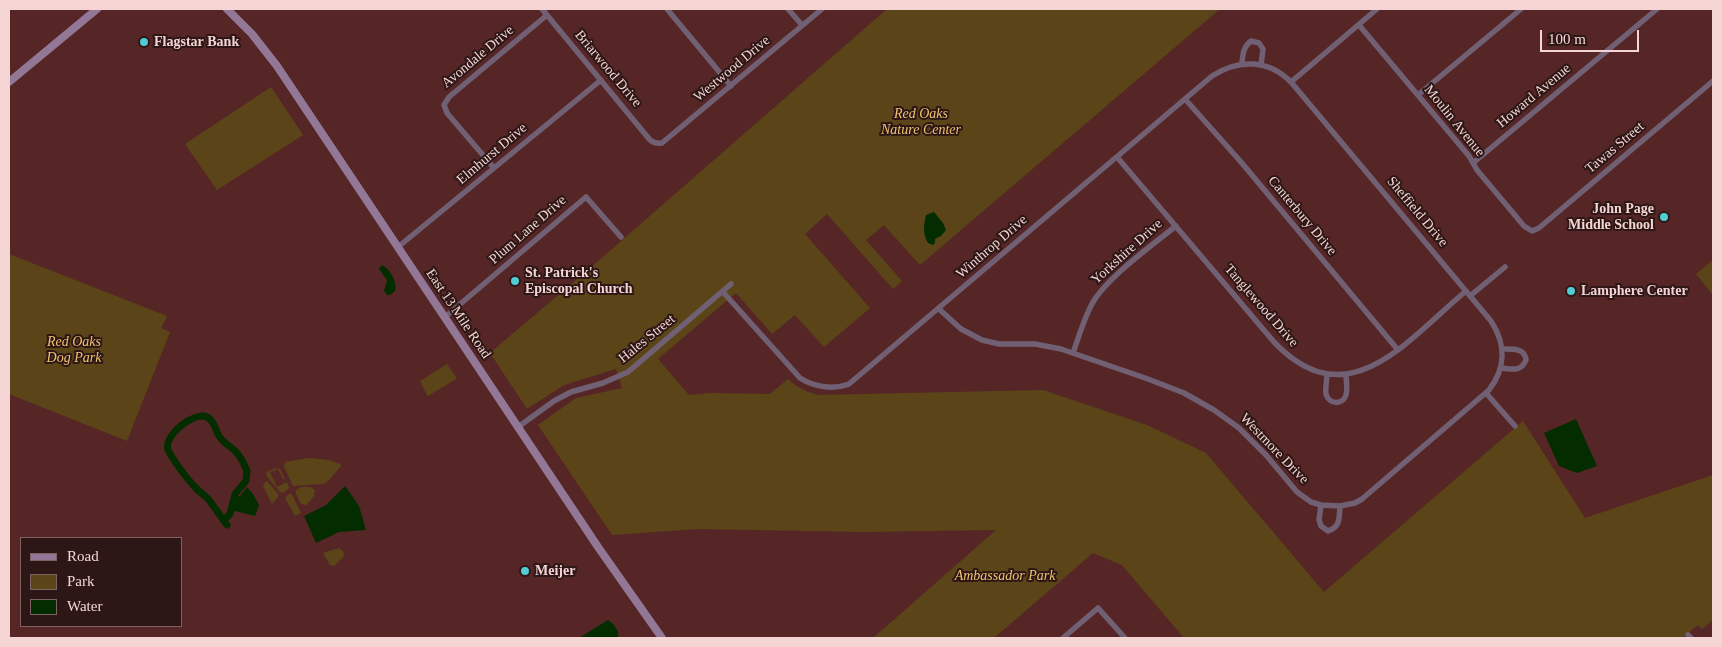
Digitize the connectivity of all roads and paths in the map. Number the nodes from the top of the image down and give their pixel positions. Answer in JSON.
{"nodes":[{"id":1,"x":97,"y":9,"type":"edge"},
{"id":2,"x":226,"y":9,"type":"edge"},
{"id":3,"x":542,"y":9,"type":"edge"},
{"id":4,"x":667,"y":9,"type":"edge"},
{"id":5,"x":788,"y":9,"type":"edge"},
{"id":6,"x":822,"y":9,"type":"edge"},
{"id":7,"x":1377,"y":9,"type":"edge"},
{"id":8,"x":1521,"y":9,"type":"edge"},
{"id":9,"x":1657,"y":9,"type":"edge"},
{"id":10,"x":547,"y":15,"type":"junction"},
{"id":11,"x":802,"y":25,"type":"junction"},
{"id":12,"x":1358,"y":25,"type":"junction"},
{"id":13,"x":1242,"y":64,"type":"junction"},
{"id":14,"x":1261,"y":65,"type":"junction"},
{"id":15,"x":601,"y":80,"type":"junction"},
{"id":16,"x":1713,"y":81,"type":"edge"},
{"id":17,"x":9,"y":82,"type":"edge"},
{"id":18,"x":1291,"y":82,"type":"junction"},
{"id":19,"x":731,"y":86,"type":"junction"},
{"id":20,"x":1418,"y":95,"type":"junction"},
{"id":21,"x":1185,"y":99,"type":"junction"},
{"id":22,"x":656,"y":143,"type":"joint"},
{"id":23,"x":1116,"y":157,"type":"junction"},
{"id":24,"x":1473,"y":163,"type":"junction"},
{"id":25,"x":494,"y":168,"type":"junction"},
{"id":26,"x":1176,"y":226,"type":"junction"},
{"id":27,"x":1532,"y":231,"type":"joint"},
{"id":28,"x":621,"y":237,"type":"dead end"},
{"id":29,"x":398,"y":247,"type":"junction"},
{"id":30,"x":1505,"y":267,"type":"dead end"},
{"id":31,"x":731,"y":284,"type":"dead end"},
{"id":32,"x":723,"y":292,"type":"junction"},
{"id":33,"x":1468,"y":293,"type":"junction"},
{"id":34,"x":939,"y":310,"type":"junction"},
{"id":35,"x":445,"y":317,"type":"junction"},
{"id":36,"x":1503,"y":349,"type":"junction"},
{"id":37,"x":1398,"y":350,"type":"junction"},
{"id":38,"x":1073,"y":353,"type":"junction"},
{"id":39,"x":1501,"y":368,"type":"junction"},
{"id":40,"x":1327,"y":374,"type":"junction"},
{"id":41,"x":1346,"y":374,"type":"junction"},
{"id":42,"x":1486,"y":393,"type":"junction"},
{"id":43,"x":1515,"y":426,"type":"dead end"},
{"id":44,"x":518,"y":427,"type":"junction"},
{"id":45,"x":1321,"y":506,"type":"junction"},
{"id":46,"x":1340,"y":506,"type":"junction"},
{"id":47,"x":662,"y":638,"type":"edge"},
{"id":48,"x":1063,"y":638,"type":"edge"},
{"id":49,"x":1125,"y":638,"type":"edge"}],
"edges":[{"from":1,"to":17,"type":"main road"},
{"from":2,"to":29,"type":"main road","name":"East 13 Mile Road"},
{"from":3,"to":10,"type":"street","name":"Briarwood Drive"},
{"from":4,"to":19,"type":"street"},
{"from":5,"to":11,"type":"street"},
{"from":6,"to":11,"type":"street","name":"Westwood Drive"},
{"from":7,"to":12,"type":"street"},
{"from":8,"to":20,"type":"street"},
{"from":9,"to":24,"type":"street","name":"Howard Avenue"},
{"from":10,"to":15,"type":"street","name":"Briarwood Drive"},
{"from":10,"to":25,"type":"street","name":"Avondale Drive"},
{"from":11,"to":19,"type":"street","name":"Westwood Drive"},
{"from":12,"to":18,"type":"street"},
{"from":12,"to":20,"type":"street","name":"Moulin Avenue"},
{"from":13,"to":14,"type":"street","name":"Winthrop Drive"},
{"from":13,"to":14,"type":"street"},
{"from":13,"to":21,"type":"street","name":"Winthrop Drive"},
{"from":14,"to":18,"type":"street","name":"Winthrop Drive"},
{"from":15,"to":22,"type":"street","name":"Briarwood Drive"},
{"from":15,"to":25,"type":"street","name":"Elmhurst Drive"},
{"from":16,"to":27,"type":"street","name":"Tawas Street"},
{"from":18,"to":33,"type":"street","name":"Sheffield Drive"},
{"from":19,"to":22,"type":"street","name":"Westwood Drive"},
{"from":20,"to":24,"type":"street","name":"Moulin Avenue"},
{"from":21,"to":23,"type":"street","name":"Winthrop Drive"},
{"from":21,"to":37,"type":"street","name":"Canterbury Drive"},
{"from":23,"to":26,"type":"street","name":"Tanglewood Drive"},
{"from":23,"to":34,"type":"street","name":"Winthrop Drive"},
{"from":24,"to":27,"type":"street","name":"Moulin Avenue"},
{"from":25,"to":29,"type":"street","name":"Elmhurst Drive"},
{"from":26,"to":38,"type":"street","name":"Yorkshire Drive"},
{"from":26,"to":40,"type":"street","name":"Tanglewood Drive"},
{"from":28,"to":35,"type":"street","name":"Plum Lane Drive"},
{"from":29,"to":35,"type":"main road","name":"East 13 Mile Road"},
{"from":30,"to":33,"type":"street"},
{"from":31,"to":32,"type":"street","name":"Hales Street"},
{"from":32,"to":34,"type":"street","name":"Winthrop Drive"},
{"from":32,"to":44,"type":"street","name":"Hales Street"},
{"from":33,"to":36,"type":"street","name":"Sheffield Drive"},
{"from":33,"to":37,"type":"street","name":"Tanglewood Drive"},
{"from":34,"to":38,"type":"street","name":"Westmore Drive"},
{"from":35,"to":44,"type":"main road","name":"East 13 Mile Road"},
{"from":36,"to":39,"type":"street","name":"Sheffield Drive"},
{"from":36,"to":39,"type":"street"},
{"from":37,"to":41,"type":"street","name":"Tanglewood Drive"},
{"from":38,"to":45,"type":"street","name":"Westmore Drive"},
{"from":39,"to":42,"type":"street","name":"Westmore Drive"},
{"from":40,"to":41,"type":"street","name":"Tanglewood Drive"},
{"from":40,"to":41,"type":"street"},
{"from":42,"to":43,"type":"street"},
{"from":42,"to":46,"type":"street","name":"Westmore Drive"},
{"from":44,"to":47,"type":"main road","name":"East 13 Mile Road"},
{"from":45,"to":46,"type":"street","name":"Westmore Drive"},
{"from":45,"to":46,"type":"street"},
{"from":48,"to":49,"type":"street"}]}
